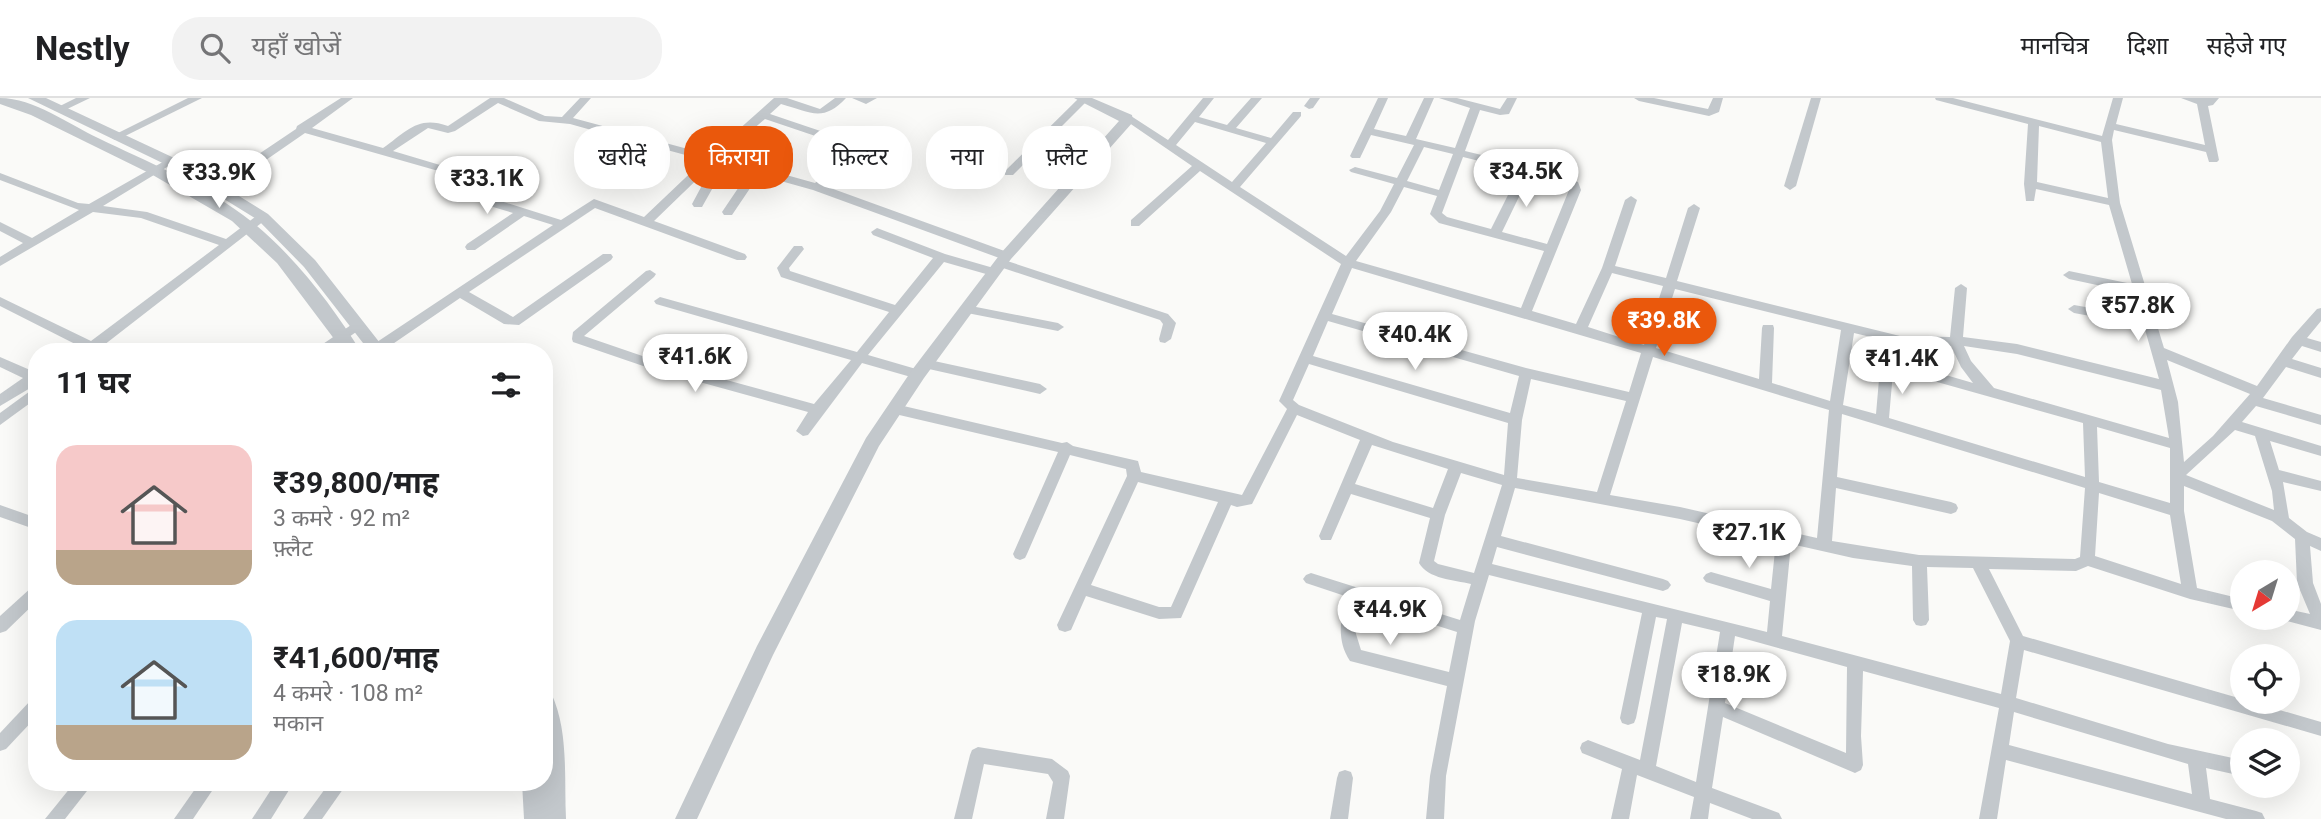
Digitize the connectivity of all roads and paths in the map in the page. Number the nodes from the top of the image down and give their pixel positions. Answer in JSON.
{"nodes":[{"id":1,"x":35,"y":98,"type":"edge"},
{"id":2,"x":85,"y":98,"type":"edge"},
{"id":3,"x":197,"y":98,"type":"edge"},
{"id":4,"x":348,"y":98,"type":"edge"},
{"id":5,"x":586,"y":98,"type":"edge"},
{"id":6,"x":841,"y":98,"type":"edge"},
{"id":7,"x":857,"y":98,"type":"edge"},
{"id":8,"x":872,"y":98,"type":"edge"},
{"id":9,"x":1209,"y":98,"type":"edge"},
{"id":10,"x":1257,"y":98,"type":"edge"},
{"id":11,"x":1383,"y":98,"type":"edge"},
{"id":12,"x":1429,"y":98,"type":"edge"},
{"id":13,"x":1444,"y":98,"type":"edge"},
{"id":14,"x":1512,"y":98,"type":"edge"},
{"id":15,"x":1639,"y":98,"type":"edge"},
{"id":16,"x":1718,"y":98,"type":"edge"},
{"id":17,"x":1816,"y":98,"type":"edge"},
{"id":18,"x":1941,"y":98,"type":"edge"},
{"id":19,"x":2118,"y":98,"type":"edge"},
{"id":20,"x":2186,"y":98,"type":"edge"},
{"id":21,"x":2214,"y":98,"type":"edge"},
{"id":22,"x":496,"y":99,"type":"edge"},
{"id":23,"x":780,"y":99,"type":"edge"},
{"id":24,"x":1083,"y":99,"type":"edge"},
{"id":25,"x":0,"y":100,"type":"edge"},
{"id":26,"x":1472,"y":103,"type":"edge"},
{"id":27,"x":2202,"y":103,"type":"junction"},
{"id":28,"x":59,"y":109,"type":"junction"},
{"id":29,"x":761,"y":114,"type":"junction"},
{"id":30,"x":1297,"y":114,"type":"dead end"},
{"id":31,"x":1127,"y":118,"type":"junction"},
{"id":32,"x":1192,"y":118,"type":"junction"},
{"id":33,"x":565,"y":120,"type":"junction"},
{"id":34,"x":2034,"y":122,"type":"junction"},
{"id":35,"x":589,"y":126,"type":"edge"},
{"id":36,"x":750,"y":126,"type":"edge"},
{"id":37,"x":2110,"y":126,"type":"junction"},
{"id":38,"x":300,"y":128,"type":"junction"},
{"id":39,"x":1230,"y":128,"type":"junction"},
{"id":40,"x":807,"y":130,"type":"edge"},
{"id":41,"x":1370,"y":131,"type":"junction"},
{"id":42,"x":116,"y":136,"type":"junction"},
{"id":43,"x":2105,"y":140,"type":"junction"},
{"id":44,"x":1274,"y":142,"type":"junction"},
{"id":45,"x":1415,"y":143,"type":"junction"},
{"id":46,"x":1169,"y":146,"type":"junction"},
{"id":47,"x":385,"y":152,"type":"junction"},
{"id":48,"x":1458,"y":154,"type":"junction"},
{"id":49,"x":1356,"y":156,"type":"dead end"},
{"id":50,"x":161,"y":166,"type":"junction"},
{"id":51,"x":1198,"y":166,"type":"junction"},
{"id":52,"x":1527,"y":169,"type":"junction"},
{"id":53,"x":446,"y":170,"type":"dead end"},
{"id":54,"x":1355,"y":170,"type":"dead end"},
{"id":55,"x":1009,"y":173,"type":"dead end"},
{"id":56,"x":0,"y":176,"type":"edge"},
{"id":57,"x":1401,"y":184,"type":"junction"},
{"id":58,"x":2030,"y":184,"type":"junction"},
{"id":59,"x":1790,"y":186,"type":"dead end"},
{"id":60,"x":216,"y":188,"type":"junction"},
{"id":61,"x":1233,"y":188,"type":"junction"},
{"id":62,"x":684,"y":189,"type":"edge"},
{"id":63,"x":705,"y":189,"type":"edge"},
{"id":64,"x":744,"y":189,"type":"edge"},
{"id":65,"x":822,"y":189,"type":"edge"},
{"id":66,"x":1442,"y":194,"type":"junction"},
{"id":67,"x":2030,"y":198,"type":"dead end"},
{"id":68,"x":1631,"y":200,"type":"dead end"},
{"id":69,"x":486,"y":201,"type":"dead end"},
{"id":70,"x":2113,"y":203,"type":"junction"},
{"id":71,"x":698,"y":204,"type":"dead end"},
{"id":72,"x":1694,"y":208,"type":"dead end"},
{"id":73,"x":90,"y":209,"type":"junction"},
{"id":74,"x":522,"y":212,"type":"junction"},
{"id":75,"x":728,"y":212,"type":"dead end"},
{"id":76,"x":263,"y":217,"type":"junction"},
{"id":77,"x":647,"y":221,"type":"junction"},
{"id":78,"x":1135,"y":223,"type":"dead end"},
{"id":79,"x":561,"y":224,"type":"junction"},
{"id":80,"x":0,"y":226,"type":"edge"},
{"id":81,"x":248,"y":227,"type":"junction"},
{"id":82,"x":877,"y":232,"type":"dead end"},
{"id":83,"x":1495,"y":233,"type":"junction"},
{"id":84,"x":32,"y":243,"type":"junction"},
{"id":85,"x":226,"y":243,"type":"junction"},
{"id":86,"x":471,"y":247,"type":"dead end"},
{"id":87,"x":798,"y":249,"type":"dead end"},
{"id":88,"x":1550,"y":249,"type":"junction"},
{"id":89,"x":607,"y":257,"type":"dead end"},
{"id":90,"x":741,"y":257,"type":"dead end"},
{"id":91,"x":941,"y":257,"type":"junction"},
{"id":92,"x":0,"y":262,"type":"edge"},
{"id":93,"x":1348,"y":263,"type":"junction"},
{"id":94,"x":1000,"y":264,"type":"junction"},
{"id":95,"x":1608,"y":268,"type":"junction"},
{"id":96,"x":650,"y":274,"type":"dead end"},
{"id":97,"x":2068,"y":275,"type":"dead end"},
{"id":98,"x":1668,"y":284,"type":"junction"},
{"id":99,"x":1961,"y":289,"type":"dead end"},
{"id":100,"x":2141,"y":290,"type":"junction"},
{"id":101,"x":460,"y":292,"type":"junction"},
{"id":102,"x":0,"y":301,"type":"edge"},
{"id":103,"x":660,"y":302,"type":"dead end"},
{"id":104,"x":966,"y":309,"type":"junction"},
{"id":105,"x":2074,"y":309,"type":"dead end"},
{"id":106,"x":896,"y":310,"type":"junction"},
{"id":107,"x":1525,"y":313,"type":"junction"},
{"id":108,"x":2321,"y":313,"type":"edge"},
{"id":109,"x":1325,"y":316,"type":"junction"},
{"id":110,"x":2149,"y":323,"type":"junction"},
{"id":111,"x":357,"y":325,"type":"junction"},
{"id":112,"x":1058,"y":327,"type":"dead end"},
{"id":113,"x":1768,"y":328,"type":"dead end"},
{"id":114,"x":1849,"y":329,"type":"junction"},
{"id":115,"x":1580,"y":330,"type":"junction"},
{"id":116,"x":340,"y":336,"type":"junction"},
{"id":117,"x":1166,"y":339,"type":"dead end"},
{"id":118,"x":2297,"y":340,"type":"junction"},
{"id":119,"x":1900,"y":341,"type":"junction"},
{"id":120,"x":1956,"y":342,"type":"junction"},
{"id":121,"x":78,"y":343,"type":"edge"},
{"id":122,"x":97,"y":343,"type":"edge"},
{"id":123,"x":330,"y":343,"type":"edge"},
{"id":124,"x":346,"y":343,"type":"edge"},
{"id":125,"x":371,"y":343,"type":"edge"},
{"id":126,"x":387,"y":343,"type":"edge"},
{"id":127,"x":2321,"y":347,"type":"edge"},
{"id":128,"x":1648,"y":350,"type":"junction"},
{"id":129,"x":2158,"y":351,"type":"junction"},
{"id":130,"x":1305,"y":358,"type":"junction"},
{"id":131,"x":858,"y":359,"type":"junction"},
{"id":132,"x":2283,"y":361,"type":"junction"},
{"id":133,"x":0,"y":362,"type":"edge"},
{"id":134,"x":1898,"y":366,"type":"junction"},
{"id":135,"x":921,"y":369,"type":"junction"},
{"id":136,"x":1526,"y":373,"type":"junction"},
{"id":137,"x":2321,"y":373,"type":"edge"},
{"id":138,"x":28,"y":378,"type":"edge"},
{"id":139,"x":28,"y":386,"type":"edge"},
{"id":140,"x":2166,"y":386,"type":"junction"},
{"id":141,"x":1765,"y":387,"type":"junction"},
{"id":142,"x":1040,"y":389,"type":"dead end"},
{"id":143,"x":28,"y":390,"type":"edge"},
{"id":144,"x":1989,"y":391,"type":"junction"},
{"id":145,"x":2256,"y":396,"type":"junction"},
{"id":146,"x":1632,"y":398,"type":"junction"},
{"id":147,"x":0,"y":401,"type":"edge"},
{"id":148,"x":1836,"y":407,"type":"junction"},
{"id":149,"x":1294,"y":408,"type":"junction"},
{"id":150,"x":895,"y":409,"type":"junction"},
{"id":151,"x":817,"y":410,"type":"junction"},
{"id":152,"x":0,"y":420,"type":"edge"},
{"id":153,"x":1515,"y":420,"type":"junction"},
{"id":154,"x":2321,"y":420,"type":"edge"},
{"id":155,"x":2090,"y":421,"type":"junction"},
{"id":156,"x":1882,"y":422,"type":"junction"},
{"id":157,"x":2235,"y":425,"type":"junction"},
{"id":158,"x":803,"y":431,"type":"dead end"},
{"id":159,"x":2261,"y":435,"type":"junction"},
{"id":160,"x":1367,"y":439,"type":"junction"},
{"id":161,"x":2177,"y":445,"type":"junction"},
{"id":162,"x":1067,"y":447,"type":"junction"},
{"id":163,"x":2321,"y":452,"type":"edge"},
{"id":164,"x":1456,"y":467,"type":"junction"},
{"id":165,"x":2275,"y":474,"type":"junction"},
{"id":166,"x":1134,"y":477,"type":"junction"},
{"id":167,"x":2178,"y":477,"type":"junction"},
{"id":168,"x":1830,"y":481,"type":"junction"},
{"id":169,"x":1510,"y":482,"type":"junction"},
{"id":170,"x":2092,"y":485,"type":"junction"},
{"id":171,"x":2321,"y":486,"type":"edge"},
{"id":172,"x":1346,"y":487,"type":"junction"},
{"id":173,"x":1602,"y":498,"type":"junction"},
{"id":174,"x":1226,"y":499,"type":"junction"},
{"id":175,"x":1951,"y":508,"type":"dead end"},
{"id":176,"x":0,"y":511,"type":"edge"},
{"id":177,"x":2177,"y":511,"type":"junction"},
{"id":178,"x":1438,"y":515,"type":"junction"},
{"id":179,"x":2282,"y":520,"type":"junction"},
{"id":180,"x":28,"y":521,"type":"edge"},
{"id":181,"x":1326,"y":536,"type":"dead end"},
{"id":182,"x":1784,"y":536,"type":"junction"},
{"id":183,"x":2302,"y":536,"type":"junction"},
{"id":184,"x":1492,"y":540,"type":"junction"},
{"id":185,"x":1824,"y":545,"type":"junction"},
{"id":186,"x":2321,"y":545,"type":"edge"},
{"id":187,"x":1020,"y":554,"type":"dead end"},
{"id":188,"x":2087,"y":559,"type":"junction"},
{"id":189,"x":1919,"y":561,"type":"junction"},
{"id":190,"x":1978,"y":563,"type":"junction"},
{"id":191,"x":1481,"y":574,"type":"junction"},
{"id":192,"x":1711,"y":578,"type":"dead end"},
{"id":193,"x":1311,"y":579,"type":"dead end"},
{"id":194,"x":1663,"y":584,"type":"dead end"},
{"id":195,"x":1083,"y":589,"type":"junction"},
{"id":196,"x":1353,"y":592,"type":"junction"},
{"id":197,"x":2190,"y":593,"type":"junction"},
{"id":198,"x":28,"y":597,"type":"edge"},
{"id":199,"x":1779,"y":597,"type":"junction"},
{"id":200,"x":2316,"y":601,"type":"edge"},
{"id":201,"x":2230,"y":602,"type":"edge"},
{"id":202,"x":1650,"y":610,"type":"junction"},
{"id":203,"x":7,"y":611,"type":"edge"},
{"id":204,"x":1675,"y":617,"type":"junction"},
{"id":205,"x":2300,"y":618,"type":"edge"},
{"id":206,"x":1921,"y":620,"type":"dead end"},
{"id":207,"x":2321,"y":623,"type":"edge"},
{"id":208,"x":1065,"y":625,"type":"dead end"},
{"id":209,"x":0,"y":626,"type":"edge"},
{"id":210,"x":1465,"y":628,"type":"junction"},
{"id":211,"x":1728,"y":628,"type":"junction"},
{"id":212,"x":1774,"y":640,"type":"junction"},
{"id":213,"x":2018,"y":641,"type":"junction"},
{"id":214,"x":1855,"y":662,"type":"junction"},
{"id":215,"x":1456,"y":681,"type":"junction"},
{"id":216,"x":2008,"y":703,"type":"junction"},
{"id":217,"x":1716,"y":707,"type":"junction"},
{"id":218,"x":28,"y":714,"type":"edge"},
{"id":219,"x":1628,"y":718,"type":"dead end"},
{"id":220,"x":2321,"y":729,"type":"edge"},
{"id":221,"x":0,"y":744,"type":"edge"},
{"id":222,"x":1588,"y":748,"type":"dead end"},
{"id":223,"x":2000,"y":750,"type":"junction"},
{"id":224,"x":2196,"y":758,"type":"junction"},
{"id":225,"x":2230,"y":765,"type":"edge"},
{"id":226,"x":1639,"y":767,"type":"junction"},
{"id":227,"x":553,"y":774,"type":"edge"},
{"id":228,"x":1345,"y":778,"type":"dead end"},
{"id":229,"x":78,"y":791,"type":"edge"},
{"id":230,"x":203,"y":791,"type":"edge"},
{"id":231,"x":280,"y":791,"type":"edge"},
{"id":232,"x":333,"y":791,"type":"edge"},
{"id":233,"x":533,"y":791,"type":"edge"},
{"id":234,"x":1704,"y":791,"type":"junction"},
{"id":235,"x":2202,"y":805,"type":"junction"},
{"id":236,"x":54,"y":819,"type":"edge"},
{"id":237,"x":183,"y":819,"type":"edge"},
{"id":238,"x":261,"y":819,"type":"edge"},
{"id":239,"x":312,"y":819,"type":"edge"},
{"id":240,"x":535,"y":819,"type":"edge"},
{"id":241,"x":555,"y":819,"type":"edge"},
{"id":242,"x":687,"y":819,"type":"edge"},
{"id":243,"x":962,"y":819,"type":"edge"},
{"id":244,"x":1055,"y":819,"type":"edge"},
{"id":245,"x":1339,"y":819,"type":"edge"},
{"id":246,"x":1435,"y":819,"type":"edge"},
{"id":247,"x":1620,"y":819,"type":"edge"},
{"id":248,"x":1699,"y":819,"type":"edge"},
{"id":249,"x":1773,"y":819,"type":"edge"},
{"id":250,"x":1988,"y":819,"type":"edge"},
{"id":251,"x":2256,"y":819,"type":"edge"}],
"edges":[{"from":1,"to":28,"type":"street"},
{"from":2,"to":28,"type":"street"},
{"from":3,"to":42,"type":"street"},
{"from":4,"to":38,"type":"street"},
{"from":5,"to":33,"type":"street"},
{"from":6,"to":23,"type":"street"},
{"from":7,"to":8,"type":"street"},
{"from":9,"to":32,"type":"street"},
{"from":10,"to":39,"type":"street"},
{"from":11,"to":41,"type":"street"},
{"from":12,"to":45,"type":"street"},
{"from":13,"to":26,"type":"street"},
{"from":14,"to":26,"type":"street"},
{"from":15,"to":16,"type":"street"},
{"from":17,"to":59,"type":"street"},
{"from":18,"to":34,"type":"street"},
{"from":19,"to":37,"type":"street"},
{"from":20,"to":27,"type":"street"},
{"from":21,"to":27,"type":"street"},
{"from":22,"to":33,"type":"street"},
{"from":22,"to":47,"type":"street"},
{"from":23,"to":29,"type":"street"},
{"from":24,"to":31,"type":"street"},
{"from":24,"to":55,"type":"street"},
{"from":25,"to":50,"type":"street"},
{"from":26,"to":48,"type":"street"},
{"from":27,"to":37,"type":"street"},
{"from":28,"to":42,"type":"street"},
{"from":29,"to":36,"type":"street"},
{"from":29,"to":40,"type":"street"},
{"from":30,"to":44,"type":"street"},
{"from":31,"to":46,"type":"street"},
{"from":31,"to":94,"type":"street"},
{"from":32,"to":39,"type":"street"},
{"from":32,"to":46,"type":"street"},
{"from":33,"to":35,"type":"street"},
{"from":34,"to":43,"type":"street"},
{"from":34,"to":58,"type":"street"},
{"from":37,"to":43,"type":"street"},
{"from":38,"to":47,"type":"street"},
{"from":38,"to":60,"type":"street"},
{"from":39,"to":44,"type":"street"},
{"from":41,"to":45,"type":"street"},
{"from":41,"to":49,"type":"street"},
{"from":42,"to":50,"type":"street"},
{"from":43,"to":70,"type":"street"},
{"from":44,"to":61,"type":"street"},
{"from":45,"to":48,"type":"street"},
{"from":45,"to":57,"type":"street"},
{"from":46,"to":51,"type":"street"},
{"from":47,"to":53,"type":"street"},
{"from":48,"to":52,"type":"street"},
{"from":48,"to":66,"type":"street"},
{"from":50,"to":60,"type":"street"},
{"from":50,"to":73,"type":"street"},
{"from":50,"to":81,"type":"street"},
{"from":51,"to":61,"type":"street"},
{"from":51,"to":78,"type":"street"},
{"from":52,"to":83,"type":"street"},
{"from":52,"to":88,"type":"street"},
{"from":54,"to":57,"type":"street"},
{"from":56,"to":73,"type":"street"},
{"from":57,"to":66,"type":"street"},
{"from":57,"to":93,"type":"street"},
{"from":58,"to":67,"type":"street"},
{"from":58,"to":70,"type":"street"},
{"from":60,"to":76,"type":"street"},
{"from":61,"to":93,"type":"street"},
{"from":62,"to":77,"type":"street"},
{"from":63,"to":71,"type":"street"},
{"from":64,"to":75,"type":"street"},
{"from":65,"to":94,"type":"street"},
{"from":66,"to":83,"type":"street"},
{"from":68,"to":95,"type":"street"},
{"from":69,"to":74,"type":"street"},
{"from":70,"to":100,"type":"street"},
{"from":72,"to":98,"type":"street"},
{"from":73,"to":84,"type":"street"},
{"from":73,"to":85,"type":"street"},
{"from":74,"to":79,"type":"street"},
{"from":74,"to":86,"type":"street"},
{"from":76,"to":81,"type":"street"},
{"from":76,"to":111,"type":"street"},
{"from":77,"to":79,"type":"street"},
{"from":77,"to":90,"type":"street"},
{"from":79,"to":101,"type":"street"},
{"from":80,"to":84,"type":"street"},
{"from":81,"to":85,"type":"street"},
{"from":81,"to":116,"type":"street"},
{"from":82,"to":91,"type":"street"},
{"from":83,"to":88,"type":"street"},
{"from":84,"to":92,"type":"street"},
{"from":85,"to":122,"type":"street"},
{"from":87,"to":106,"type":"street"},
{"from":88,"to":107,"type":"street"},
{"from":89,"to":101,"type":"street"},
{"from":91,"to":94,"type":"street"},
{"from":91,"to":106,"type":"street"},
{"from":93,"to":107,"type":"street"},
{"from":93,"to":109,"type":"street"},
{"from":94,"to":104,"type":"street"},
{"from":94,"to":117,"type":"street"},
{"from":95,"to":98,"type":"street"},
{"from":95,"to":115,"type":"street"},
{"from":96,"to":151,"type":"street"},
{"from":97,"to":100,"type":"street"},
{"from":98,"to":114,"type":"street"},
{"from":98,"to":128,"type":"street"},
{"from":99,"to":120,"type":"street"},
{"from":100,"to":110,"type":"street"},
{"from":101,"to":126,"type":"street"},
{"from":102,"to":121,"type":"street"},
{"from":103,"to":131,"type":"street"},
{"from":104,"to":112,"type":"street"},
{"from":104,"to":135,"type":"street"},
{"from":105,"to":110,"type":"street"},
{"from":106,"to":131,"type":"street"},
{"from":107,"to":115,"type":"street"},
{"from":108,"to":118,"type":"street"},
{"from":109,"to":130,"type":"street"},
{"from":109,"to":136,"type":"street"},
{"from":110,"to":129,"type":"street"},
{"from":111,"to":116,"type":"street"},
{"from":111,"to":125,"type":"street"},
{"from":113,"to":141,"type":"street"},
{"from":114,"to":119,"type":"street"},
{"from":114,"to":148,"type":"street"},
{"from":115,"to":128,"type":"street"},
{"from":116,"to":123,"type":"street"},
{"from":116,"to":124,"type":"street"},
{"from":118,"to":127,"type":"street"},
{"from":118,"to":132,"type":"street"},
{"from":119,"to":120,"type":"street"},
{"from":119,"to":134,"type":"street"},
{"from":120,"to":140,"type":"street"},
{"from":120,"to":144,"type":"street"},
{"from":128,"to":141,"type":"street"},
{"from":128,"to":146,"type":"street"},
{"from":129,"to":140,"type":"street"},
{"from":129,"to":145,"type":"street"},
{"from":130,"to":149,"type":"street"},
{"from":130,"to":153,"type":"street"},
{"from":131,"to":135,"type":"street"},
{"from":131,"to":151,"type":"street"},
{"from":132,"to":137,"type":"street"},
{"from":132,"to":145,"type":"street"},
{"from":133,"to":138,"type":"street"},
{"from":134,"to":144,"type":"street"},
{"from":134,"to":156,"type":"street"},
{"from":135,"to":142,"type":"street"},
{"from":135,"to":150,"type":"street"},
{"from":136,"to":146,"type":"street"},
{"from":136,"to":153,"type":"street"},
{"from":139,"to":147,"type":"street"},
{"from":140,"to":161,"type":"street"},
{"from":141,"to":148,"type":"street"},
{"from":143,"to":152,"type":"street"},
{"from":144,"to":155,"type":"street"},
{"from":145,"to":154,"type":"street"},
{"from":145,"to":157,"type":"street"},
{"from":146,"to":173,"type":"street"},
{"from":148,"to":156,"type":"street"},
{"from":148,"to":168,"type":"street"},
{"from":149,"to":160,"type":"street"},
{"from":149,"to":174,"type":"street"},
{"from":150,"to":162,"type":"street"},
{"from":150,"to":242,"type":"street"},
{"from":151,"to":158,"type":"street"},
{"from":153,"to":169,"type":"street"},
{"from":155,"to":161,"type":"street"},
{"from":155,"to":170,"type":"street"},
{"from":156,"to":170,"type":"street"},
{"from":157,"to":159,"type":"street"},
{"from":157,"to":167,"type":"street"},
{"from":159,"to":163,"type":"street"},
{"from":159,"to":165,"type":"street"},
{"from":160,"to":164,"type":"street"},
{"from":160,"to":172,"type":"street"},
{"from":161,"to":167,"type":"street"},
{"from":162,"to":166,"type":"street"},
{"from":162,"to":187,"type":"street"},
{"from":164,"to":169,"type":"street"},
{"from":164,"to":178,"type":"street"},
{"from":165,"to":171,"type":"street"},
{"from":165,"to":179,"type":"street"},
{"from":166,"to":174,"type":"street"},
{"from":166,"to":195,"type":"street"},
{"from":167,"to":177,"type":"street"},
{"from":167,"to":179,"type":"street"},
{"from":168,"to":175,"type":"street"},
{"from":168,"to":185,"type":"street"},
{"from":169,"to":173,"type":"street"},
{"from":169,"to":184,"type":"street"},
{"from":170,"to":177,"type":"street"},
{"from":170,"to":188,"type":"street"},
{"from":172,"to":178,"type":"street"},
{"from":172,"to":181,"type":"street"},
{"from":173,"to":182,"type":"street"},
{"from":174,"to":195,"type":"street"},
{"from":176,"to":180,"type":"street"},
{"from":177,"to":197,"type":"street"},
{"from":178,"to":191,"type":"street"},
{"from":179,"to":183,"type":"street"},
{"from":182,"to":185,"type":"street"},
{"from":182,"to":199,"type":"street"},
{"from":183,"to":186,"type":"street"},
{"from":183,"to":200,"type":"street"},
{"from":184,"to":191,"type":"street"},
{"from":184,"to":194,"type":"street"},
{"from":185,"to":189,"type":"street"},
{"from":188,"to":190,"type":"street"},
{"from":188,"to":197,"type":"street"},
{"from":189,"to":190,"type":"street"},
{"from":189,"to":206,"type":"street"},
{"from":190,"to":213,"type":"street"},
{"from":191,"to":202,"type":"street"},
{"from":191,"to":210,"type":"street"},
{"from":192,"to":199,"type":"street"},
{"from":193,"to":196,"type":"street"},
{"from":195,"to":208,"type":"street"},
{"from":196,"to":210,"type":"street"},
{"from":196,"to":215,"type":"street"},
{"from":197,"to":201,"type":"street"},
{"from":198,"to":203,"type":"street"},
{"from":199,"to":212,"type":"street"},
{"from":200,"to":207,"type":"street"},
{"from":202,"to":204,"type":"street"},
{"from":202,"to":219,"type":"street"},
{"from":203,"to":209,"type":"street"},
{"from":204,"to":211,"type":"street"},
{"from":204,"to":226,"type":"street"},
{"from":205,"to":207,"type":"street"},
{"from":210,"to":215,"type":"street"},
{"from":211,"to":212,"type":"street"},
{"from":211,"to":217,"type":"street"},
{"from":212,"to":214,"type":"street"},
{"from":213,"to":216,"type":"street"},
{"from":213,"to":220,"type":"street"},
{"from":214,"to":216,"type":"street"},
{"from":214,"to":217,"type":"street"},
{"from":215,"to":246,"type":"street"},
{"from":216,"to":223,"type":"street"},
{"from":216,"to":224,"type":"street"},
{"from":217,"to":234,"type":"street"},
{"from":218,"to":221,"type":"street"},
{"from":222,"to":226,"type":"street"},
{"from":223,"to":235,"type":"street"},
{"from":223,"to":250,"type":"street"},
{"from":224,"to":225,"type":"street"},
{"from":224,"to":235,"type":"street"},
{"from":226,"to":234,"type":"street"},
{"from":226,"to":247,"type":"street"},
{"from":227,"to":241,"type":"street"},
{"from":228,"to":245,"type":"street"},
{"from":229,"to":236,"type":"street"},
{"from":230,"to":237,"type":"street"},
{"from":231,"to":238,"type":"street"},
{"from":232,"to":239,"type":"street"},
{"from":233,"to":240,"type":"street"},
{"from":234,"to":248,"type":"street"},
{"from":234,"to":249,"type":"street"},
{"from":235,"to":251,"type":"street"},
{"from":243,"to":244,"type":"street"}]}
